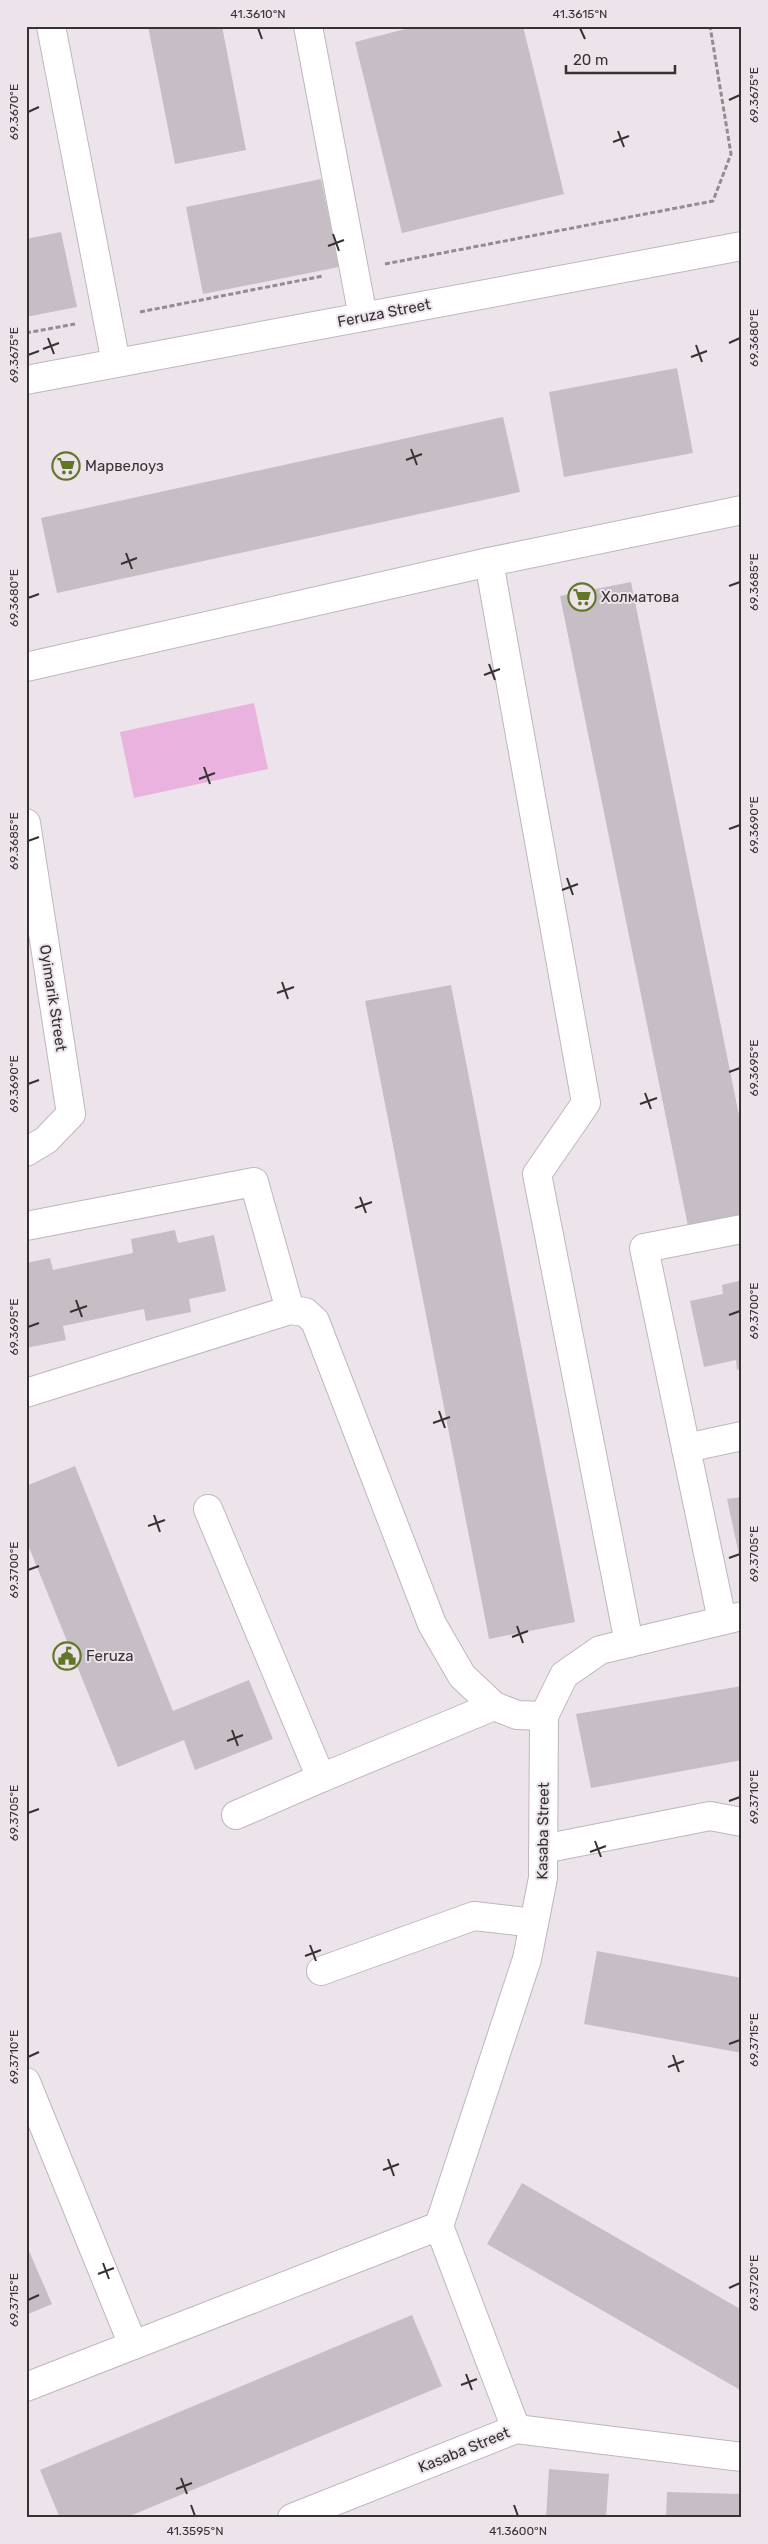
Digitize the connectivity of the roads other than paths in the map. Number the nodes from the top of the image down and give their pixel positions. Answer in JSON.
{"nodes":[{"id":1,"x":50,"y":26,"type":"edge"},
{"id":2,"x":308,"y":26,"type":"edge"},
{"id":3,"x":742,"y":246,"type":"edge"},
{"id":4,"x":363,"y":317,"type":"junction"},
{"id":5,"x":116,"y":364,"type":"junction"},
{"id":6,"x":26,"y":380,"type":"edge"},
{"id":7,"x":742,"y":510,"type":"edge"},
{"id":8,"x":489,"y":562,"type":"junction"},
{"id":9,"x":26,"y":667,"type":"edge"},
{"id":10,"x":26,"y":823,"type":"edge"},
{"id":11,"x":26,"y":1152,"type":"edge"},
{"id":12,"x":26,"y":1226,"type":"edge"},
{"id":13,"x":742,"y":1229,"type":"edge"},
{"id":14,"x":290,"y":1310,"type":"junction"},
{"id":15,"x":26,"y":1393,"type":"edge"},
{"id":16,"x":742,"y":1436,"type":"edge"},
{"id":17,"x":686,"y":1448,"type":"junction"},
{"id":18,"x":208,"y":1508,"type":"dead end"},
{"id":19,"x":732,"y":1618,"type":"edge"},
{"id":20,"x":629,"y":1643,"type":"junction"},
{"id":21,"x":494,"y":1706,"type":"junction"},
{"id":22,"x":544,"y":1716,"type":"junction"},
{"id":23,"x":322,"y":1778,"type":"junction"},
{"id":24,"x":236,"y":1816,"type":"dead end"},
{"id":25,"x":742,"y":1822,"type":"edge"},
{"id":26,"x":543,"y":1850,"type":"junction"},
{"id":27,"x":534,"y":1923,"type":"junction"},
{"id":28,"x":321,"y":1971,"type":"dead end"},
{"id":29,"x":26,"y":2082,"type":"edge"},
{"id":30,"x":439,"y":2226,"type":"junction"},
{"id":31,"x":133,"y":2344,"type":"junction"},
{"id":32,"x":26,"y":2387,"type":"edge"},
{"id":33,"x":516,"y":2429,"type":"junction"},
{"id":34,"x":742,"y":2457,"type":"edge"},
{"id":35,"x":292,"y":2518,"type":"edge"}],
"edges":[{"from":1,"to":5,"type":"street"},
{"from":2,"to":4,"type":"street"},
{"from":3,"to":4,"type":"street","name":"Feruza Street"},
{"from":4,"to":5,"type":"street","name":"Feruza Street"},
{"from":5,"to":6,"type":"street","name":"Feruza Street"},
{"from":7,"to":8,"type":"street"},
{"from":8,"to":9,"type":"street"},
{"from":8,"to":20,"type":"street"},
{"from":10,"to":11,"type":"street","name":"Oyimarik Street"},
{"from":12,"to":14,"type":"street"},
{"from":13,"to":17,"type":"street"},
{"from":14,"to":15,"type":"street"},
{"from":14,"to":21,"type":"street"},
{"from":16,"to":17,"type":"street"},
{"from":17,"to":19,"type":"street"},
{"from":18,"to":23,"type":"street"},
{"from":19,"to":20,"type":"street","name":"Kasaba Street"},
{"from":20,"to":22,"type":"street","name":"Kasaba Street"},
{"from":21,"to":22,"type":"street"},
{"from":21,"to":23,"type":"street"},
{"from":22,"to":26,"type":"street","name":"Kasaba Street"},
{"from":23,"to":24,"type":"street"},
{"from":25,"to":26,"type":"street"},
{"from":26,"to":27,"type":"street","name":"Kasaba Street"},
{"from":27,"to":28,"type":"street"},
{"from":27,"to":30,"type":"street","name":"Kasaba Street"},
{"from":29,"to":31,"type":"street"},
{"from":30,"to":31,"type":"street"},
{"from":30,"to":33,"type":"street","name":"Kasaba Street"},
{"from":31,"to":32,"type":"street"},
{"from":33,"to":34,"type":"street"},
{"from":33,"to":35,"type":"street","name":"Kasaba Street"}]}
